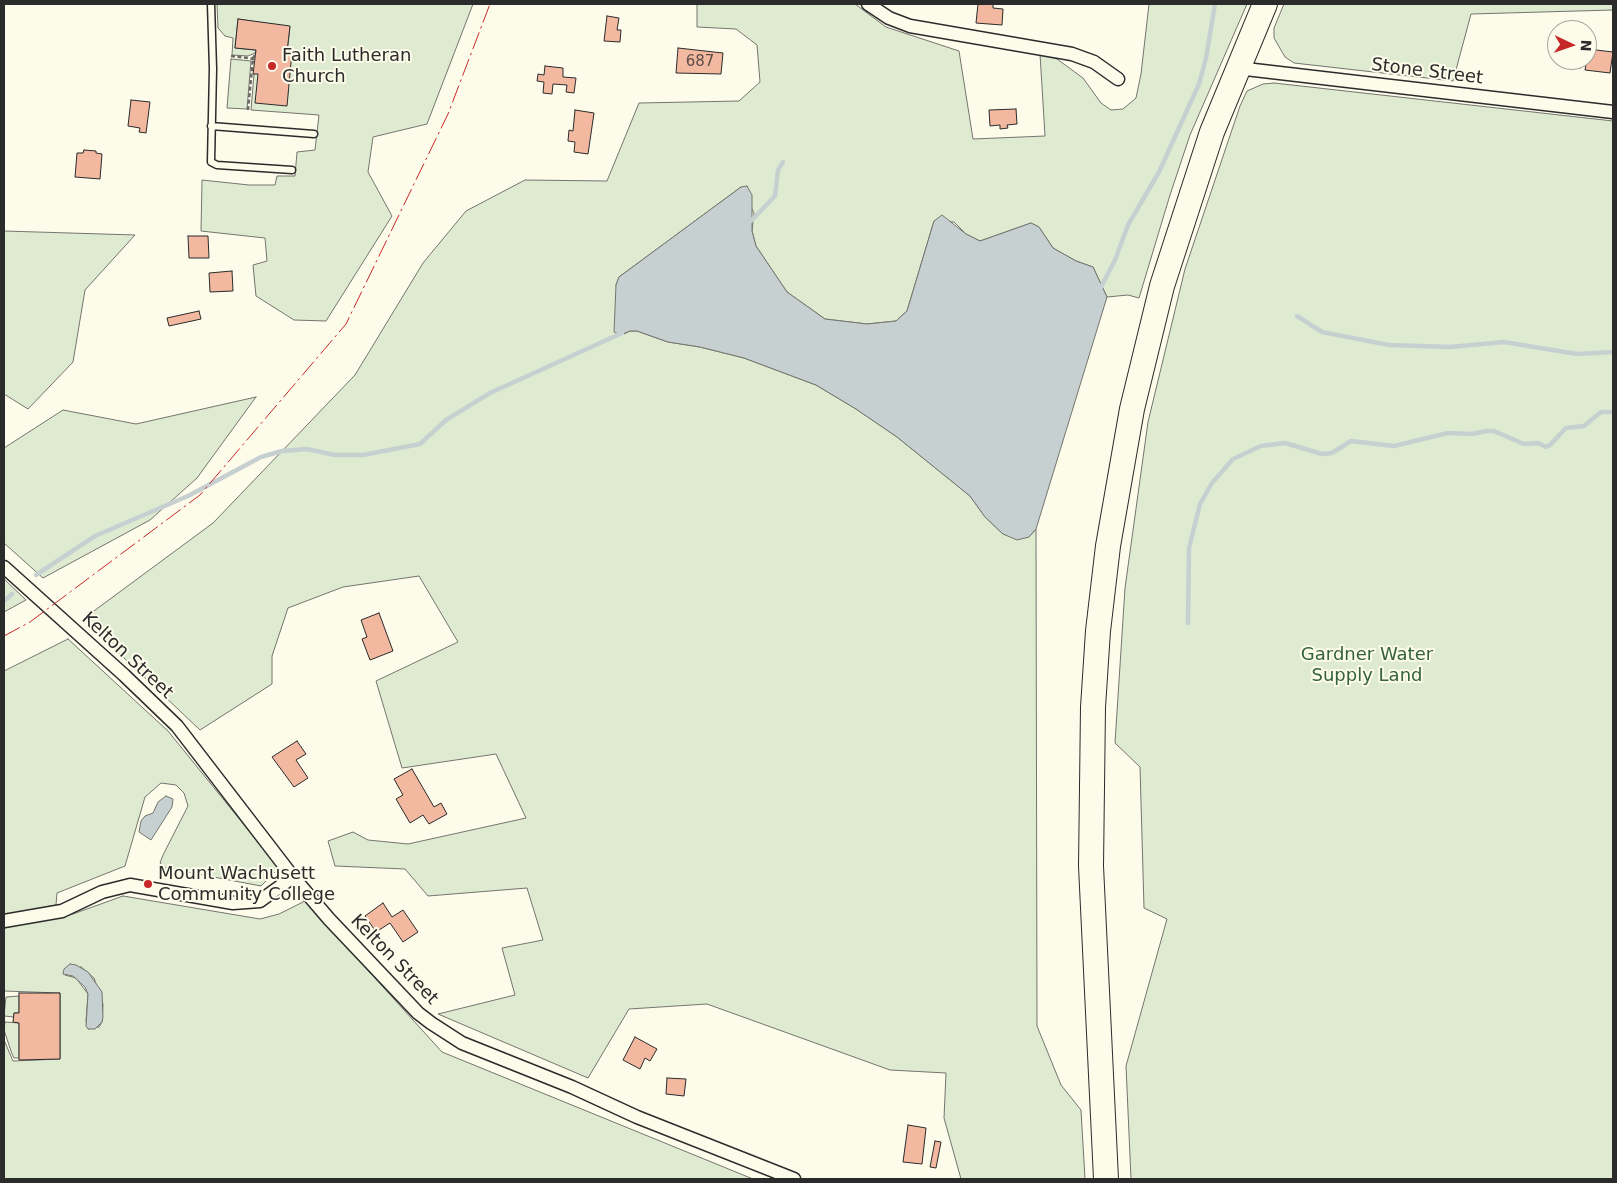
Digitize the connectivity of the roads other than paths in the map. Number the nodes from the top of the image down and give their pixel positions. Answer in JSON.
{"nodes":[{"id":1,"x":211,"y":4,"type":"edge"},
{"id":2,"x":868,"y":4,"type":"edge"},
{"id":3,"x":1264,"y":5,"type":"edge"},
{"id":4,"x":1237,"y":68,"type":"junction"},
{"id":5,"x":1118,"y":79,"type":"dead end"},
{"id":6,"x":1613,"y":112,"type":"edge"},
{"id":7,"x":212,"y":126,"type":"junction"},
{"id":8,"x":314,"y":134,"type":"dead end"},
{"id":9,"x":292,"y":170,"type":"dead end"},
{"id":10,"x":4,"y":566,"type":"edge"},
{"id":11,"x":292,"y":877,"type":"junction"},
{"id":12,"x":4,"y":921,"type":"edge"},
{"id":13,"x":794,"y":1179,"type":"edge"},
{"id":14,"x":1106,"y":1179,"type":"edge"}],
"edges":[{"from":1,"to":7,"type":"lane"},
{"from":2,"to":5,"type":"street"},
{"from":3,"to":4,"type":"highway"},
{"from":4,"to":6,"type":"street","name":"Stone Street"},
{"from":4,"to":14,"type":"highway"},
{"from":7,"to":8,"type":"lane"},
{"from":7,"to":9,"type":"lane"},
{"from":10,"to":11,"type":"street","name":"Kelton Street"},
{"from":11,"to":12,"type":"street"},
{"from":11,"to":13,"type":"street","name":"Kelton Street"}]}
